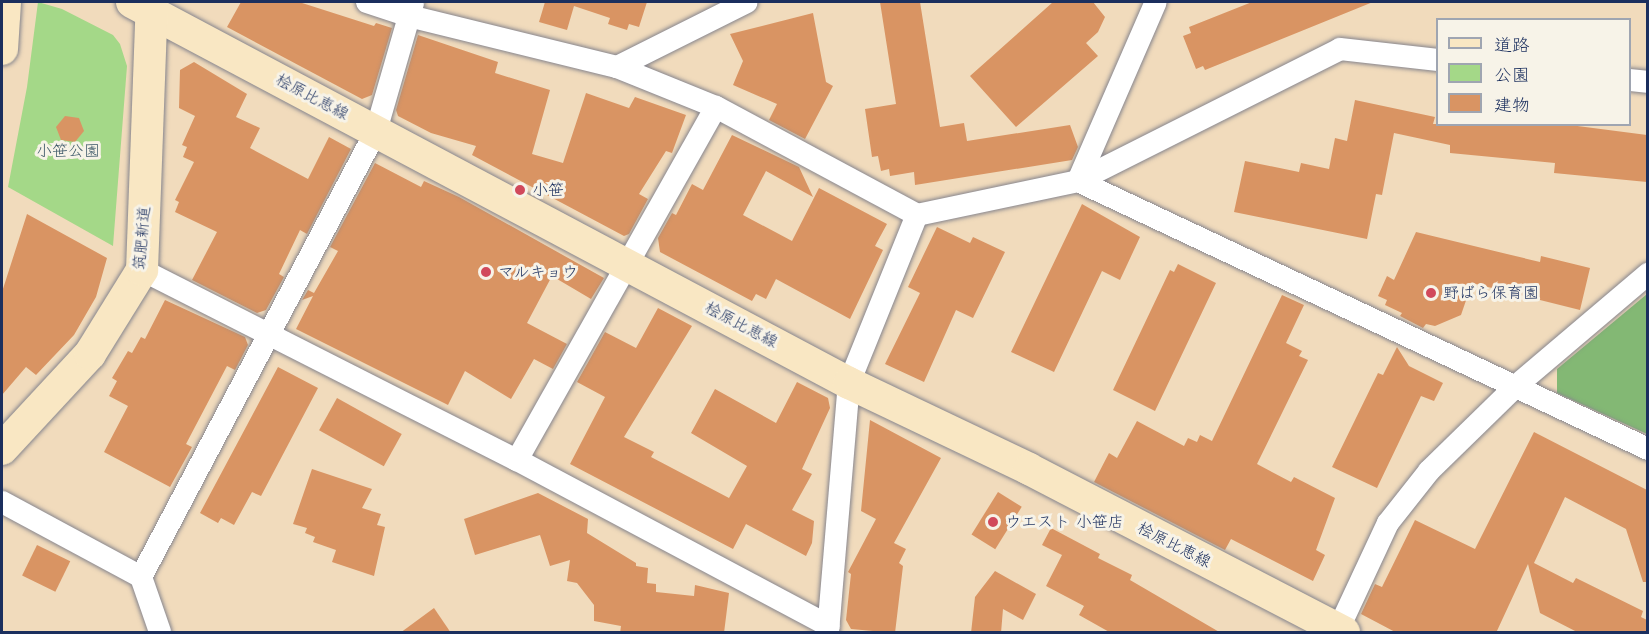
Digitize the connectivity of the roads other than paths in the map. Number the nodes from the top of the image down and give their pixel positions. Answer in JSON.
{"nodes":[{"id":1,"x":5,"y":2,"type":"edge"},
{"id":2,"x":367,"y":2,"type":"edge"},
{"id":3,"x":747,"y":2,"type":"edge"},
{"id":4,"x":1156,"y":2,"type":"edge"},
{"id":5,"x":146,"y":6,"type":"edge"},
{"id":6,"x":411,"y":9,"type":"edge"},
{"id":7,"x":2,"y":49,"type":"edge"},
{"id":8,"x":1436,"y":60,"type":"edge"},
{"id":9,"x":616,"y":67,"type":"junction"},
{"id":10,"x":1631,"y":80,"type":"edge"},
{"id":11,"x":1647,"y":82,"type":"edge"},
{"id":12,"x":716,"y":107,"type":"junction"},
{"id":13,"x":376,"y":131,"type":"junction"},
{"id":14,"x":1078,"y":181,"type":"junction"},
{"id":15,"x":917,"y":215,"type":"junction"},
{"id":16,"x":626,"y":264,"type":"junction"},
{"id":17,"x":142,"y":270,"type":"junction"},
{"id":18,"x":1647,"y":274,"type":"edge"},
{"id":19,"x":268,"y":337,"type":"junction"},
{"id":20,"x":849,"y":382,"type":"junction"},
{"id":21,"x":1517,"y":386,"type":"junction"},
{"id":22,"x":2,"y":449,"type":"edge"},
{"id":23,"x":1647,"y":449,"type":"edge"},
{"id":24,"x":517,"y":460,"type":"junction"},
{"id":25,"x":2,"y":502,"type":"edge"},
{"id":26,"x":141,"y":577,"type":"junction"},
{"id":27,"x":829,"y":629,"type":"edge"},
{"id":28,"x":1341,"y":631,"type":"edge"},
{"id":29,"x":160,"y":633,"type":"edge"}],
"edges":[{"from":1,"to":7,"type":"main road"},
{"from":2,"to":6,"type":"street"},
{"from":3,"to":9,"type":"street"},
{"from":4,"to":14,"type":"street"},
{"from":5,"to":13,"type":"main road","name":"桧原比恵線"},
{"from":5,"to":17,"type":"main road","name":"筑肥新道"},
{"from":6,"to":9,"type":"street"},
{"from":6,"to":13,"type":"street"},
{"from":8,"to":14,"type":"street"},
{"from":9,"to":12,"type":"street"},
{"from":10,"to":11,"type":"street"},
{"from":12,"to":15,"type":"street"},
{"from":12,"to":16,"type":"street"},
{"from":13,"to":16,"type":"main road","name":"桧原比恵線"},
{"from":13,"to":19,"type":"street"},
{"from":14,"to":15,"type":"street"},
{"from":14,"to":21,"type":"street"},
{"from":15,"to":20,"type":"street"},
{"from":16,"to":20,"type":"main road","name":"桧原比恵線"},
{"from":16,"to":24,"type":"street"},
{"from":17,"to":19,"type":"street"},
{"from":17,"to":22,"type":"main road","name":"筑肥新道"},
{"from":18,"to":21,"type":"street"},
{"from":19,"to":24,"type":"street"},
{"from":19,"to":26,"type":"street"},
{"from":20,"to":27,"type":"street"},
{"from":20,"to":28,"type":"main road","name":"桧原比恵線"},
{"from":21,"to":23,"type":"street"},
{"from":21,"to":28,"type":"street"},
{"from":24,"to":27,"type":"street"},
{"from":25,"to":26,"type":"street"},
{"from":26,"to":29,"type":"street"}]}
